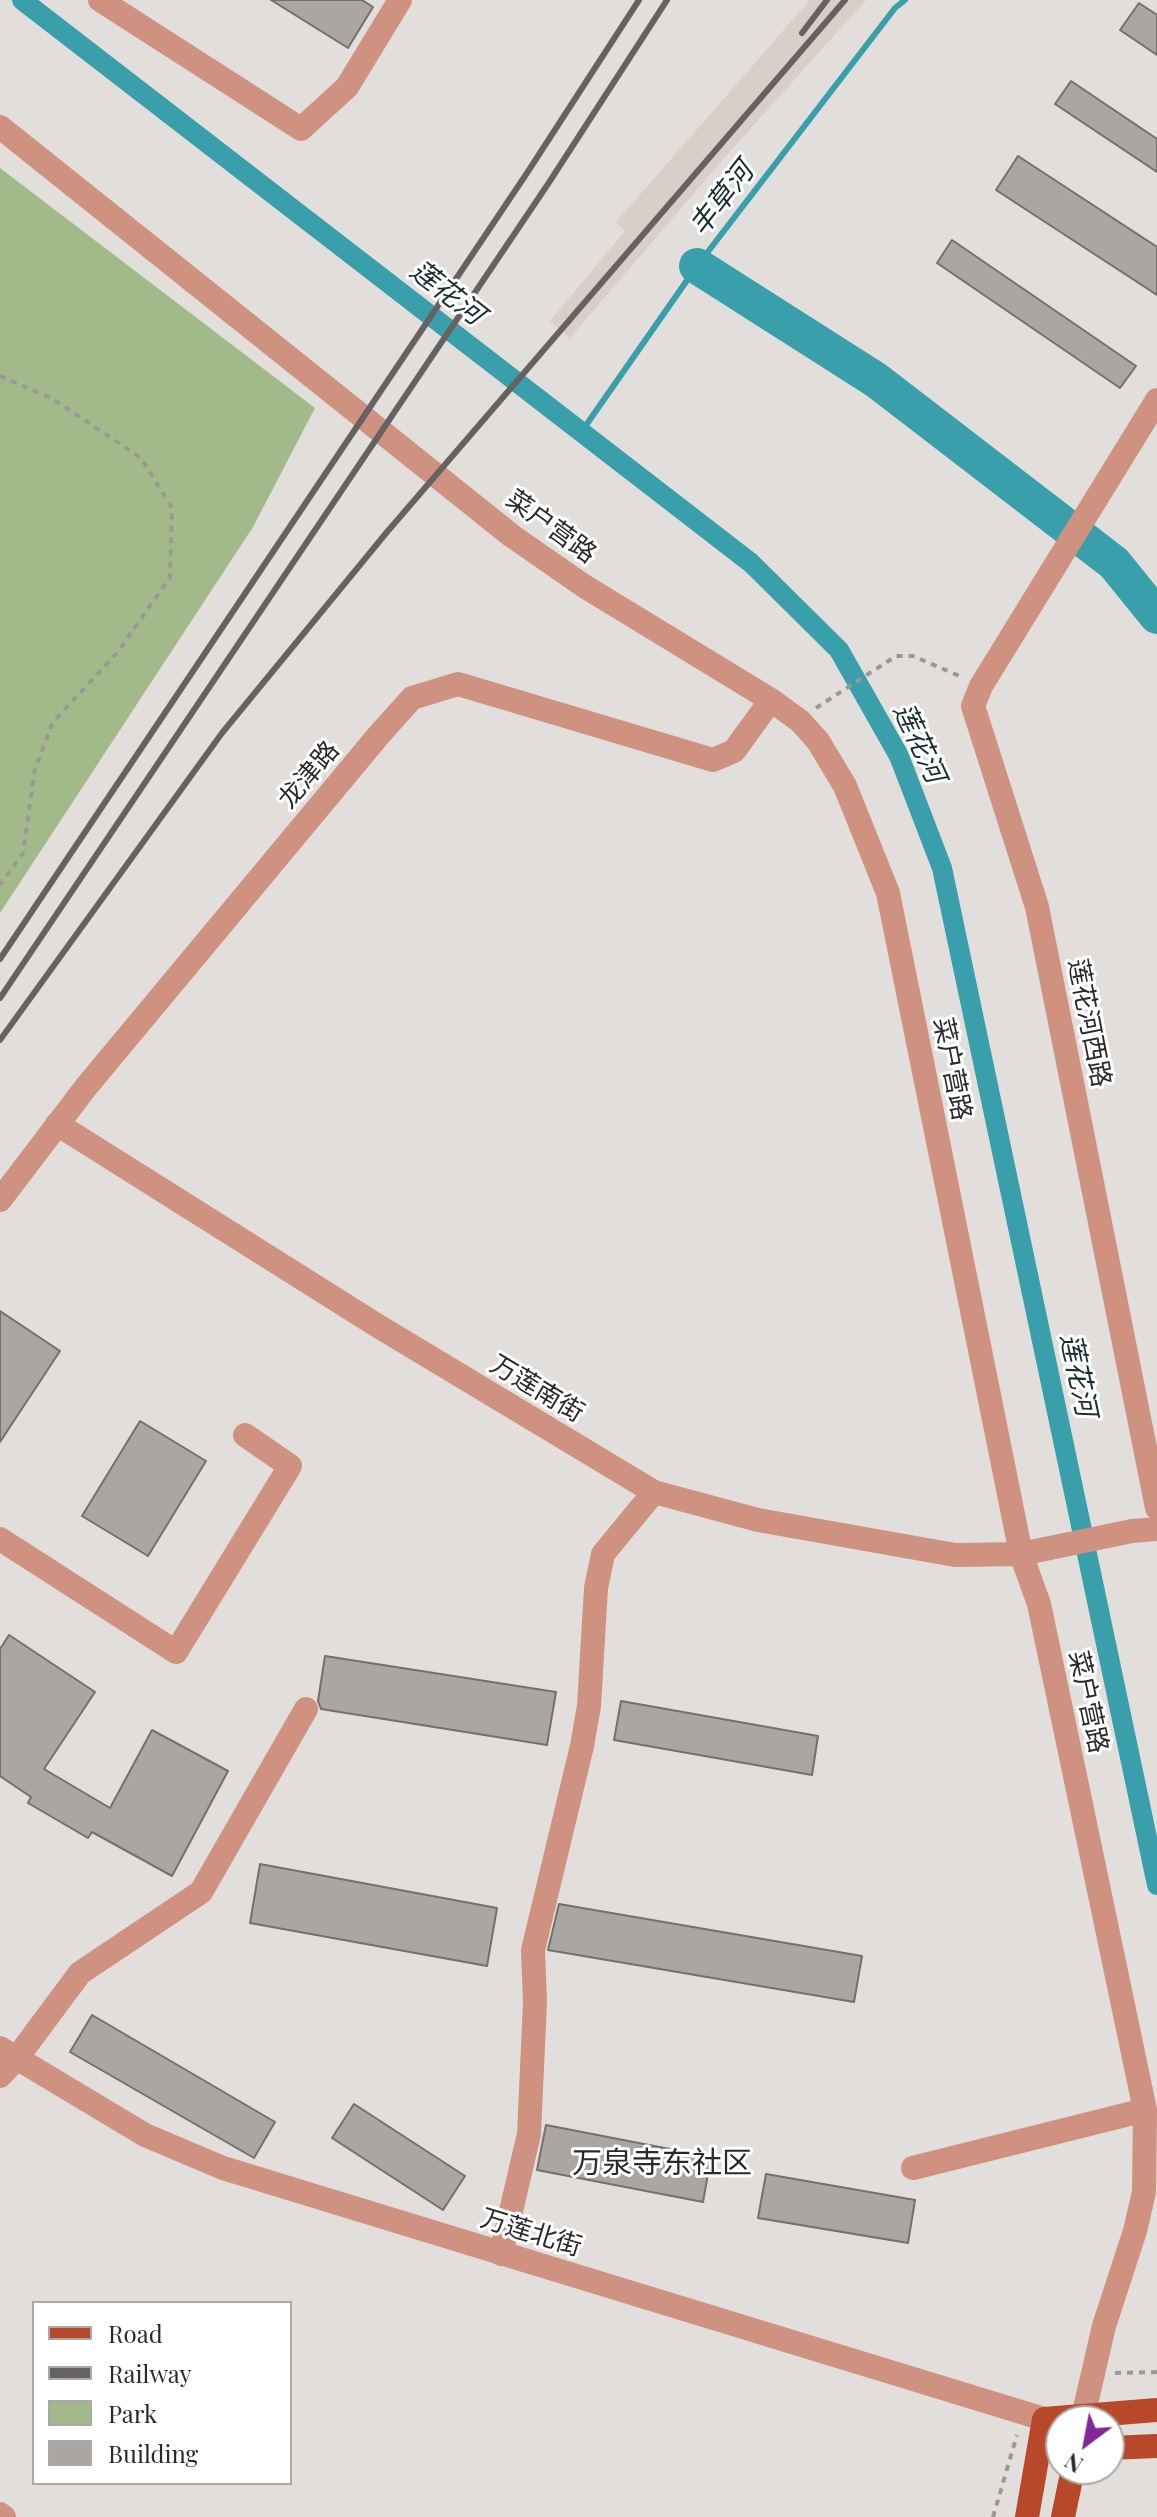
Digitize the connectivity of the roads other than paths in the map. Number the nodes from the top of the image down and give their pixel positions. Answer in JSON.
{"nodes":[{"id":1,"x":100,"y":0,"type":"edge"},
{"id":2,"x":400,"y":0,"type":"edge"},
{"id":3,"x":0,"y":127,"type":"edge"},
{"id":4,"x":1157,"y":400,"type":"edge"},
{"id":5,"x":771,"y":700,"type":"junction"},
{"id":6,"x":57,"y":1124,"type":"junction"},
{"id":7,"x":0,"y":1200,"type":"edge"},
{"id":8,"x":245,"y":1435,"type":"dead end"},
{"id":9,"x":654,"y":1492,"type":"junction"},
{"id":10,"x":1157,"y":1508,"type":"edge"},
{"id":11,"x":1157,"y":1529,"type":"edge"},
{"id":12,"x":0,"y":1539,"type":"edge"},
{"id":13,"x":1032,"y":1551,"type":"junction"},
{"id":14,"x":306,"y":1709,"type":"dead end"},
{"id":15,"x":5,"y":2061,"type":"edge"},
{"id":16,"x":1145,"y":2110,"type":"junction"},
{"id":17,"x":913,"y":2168,"type":"dead end"},
{"id":18,"x":501,"y":2254,"type":"junction"},
{"id":19,"x":1085,"y":2405,"type":"edge"},
{"id":20,"x":1157,"y":2410,"type":"edge"},
{"id":21,"x":1125,"y":2413,"type":"edge"},
{"id":22,"x":1045,"y":2424,"type":"edge"},
{"id":23,"x":1157,"y":2446,"type":"edge"},
{"id":24,"x":1125,"y":2447,"type":"edge"},
{"id":25,"x":1045,"y":2455,"type":"edge"},
{"id":26,"x":1070,"y":2485,"type":"edge"},
{"id":27,"x":1027,"y":2517,"type":"edge"},
{"id":28,"x":1063,"y":2517,"type":"edge"}],
"edges":[{"from":1,"to":2,"type":"street"},
{"from":3,"to":5,"type":"street","name":"菜户营路"},
{"from":4,"to":10,"type":"street","name":"莲花河西路"},
{"from":5,"to":6,"type":"street","name":"龙津路"},
{"from":5,"to":13,"type":"street","name":"菜户营路"},
{"from":6,"to":7,"type":"street","name":"龙津路"},
{"from":6,"to":9,"type":"street","name":"万莲南街"},
{"from":8,"to":12,"type":"street"},
{"from":9,"to":13,"type":"street","name":"万莲南街"},
{"from":9,"to":18,"type":"street"},
{"from":11,"to":13,"type":"street","name":"万莲南街"},
{"from":13,"to":16,"type":"street","name":"菜户营路"},
{"from":14,"to":15,"type":"street"},
{"from":15,"to":18,"type":"street","name":"万莲北街"},
{"from":16,"to":17,"type":"street"},
{"from":16,"to":19,"type":"street","name":"菜户营路"},
{"from":18,"to":22,"type":"street","name":"万莲北街"},
{"from":20,"to":21,"type":"main road"},
{"from":23,"to":24,"type":"main road"},
{"from":25,"to":27,"type":"main road"},
{"from":26,"to":28,"type":"main road"}]}
